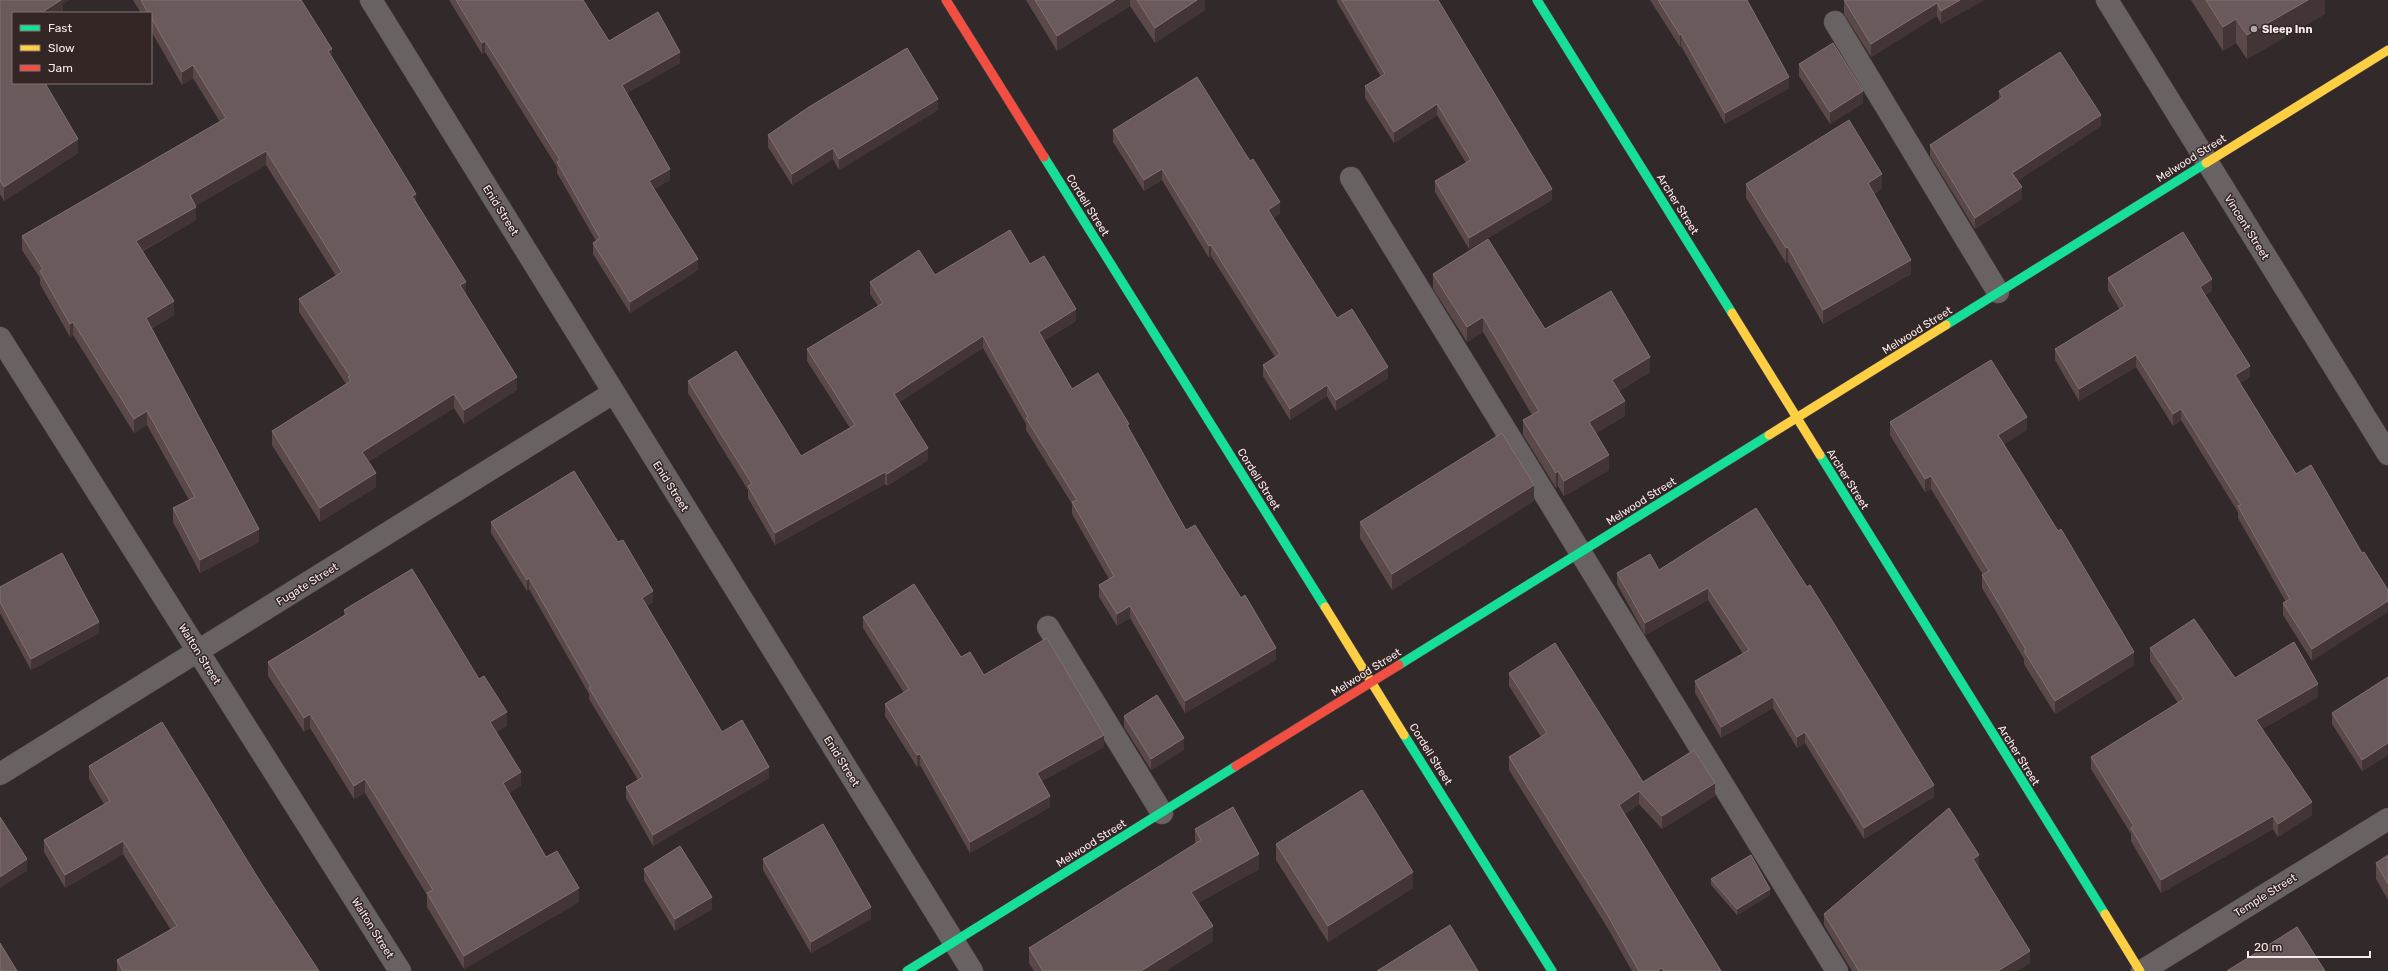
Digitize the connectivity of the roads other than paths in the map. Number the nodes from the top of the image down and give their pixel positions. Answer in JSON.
{"nodes":[{"id":1,"x":371,"y":0,"type":"edge"},
{"id":2,"x":946,"y":0,"type":"edge"},
{"id":3,"x":1537,"y":0,"type":"edge"},
{"id":4,"x":2107,"y":0,"type":"edge"},
{"id":5,"x":1835,"y":22,"type":"dead end"},
{"id":6,"x":2388,"y":50,"type":"edge"},
{"id":7,"x":2207,"y":162,"type":"junction"},
{"id":8,"x":1351,"y":178,"type":"dead end"},
{"id":9,"x":1998,"y":292,"type":"junction"},
{"id":10,"x":0,"y":338,"type":"edge"},
{"id":11,"x":613,"y":393,"type":"junction"},
{"id":12,"x":1796,"y":418,"type":"junction"},
{"id":13,"x":2388,"y":454,"type":"edge"},
{"id":14,"x":1580,"y":553,"type":"junction"},
{"id":15,"x":1048,"y":627,"type":"dead end"},
{"id":16,"x":198,"y":652,"type":"junction"},
{"id":17,"x":1372,"y":682,"type":"junction"},
{"id":18,"x":0,"y":774,"type":"edge"},
{"id":19,"x":1162,"y":813,"type":"junction"},
{"id":20,"x":2388,"y":819,"type":"edge"},
{"id":21,"x":955,"y":942,"type":"junction"},
{"id":22,"x":400,"y":971,"type":"edge"},
{"id":23,"x":907,"y":971,"type":"edge"},
{"id":24,"x":972,"y":971,"type":"edge"},
{"id":25,"x":1552,"y":971,"type":"edge"},
{"id":26,"x":1837,"y":971,"type":"edge"},
{"id":27,"x":2141,"y":971,"type":"edge"}],
"edges":[{"from":1,"to":11,"type":"street","name":"Enid Street"},
{"from":2,"to":17,"type":"street","name":"Cordell Street"},
{"from":3,"to":12,"type":"street","name":"Archer Street"},
{"from":4,"to":7,"type":"street","name":"Vincent Street"},
{"from":5,"to":9,"type":"street"},
{"from":6,"to":7,"type":"street","name":"Melwood Street"},
{"from":7,"to":9,"type":"street","name":"Melwood Street"},
{"from":7,"to":13,"type":"street","name":"Vincent Street"},
{"from":8,"to":14,"type":"street"},
{"from":9,"to":12,"type":"street","name":"Melwood Street"},
{"from":10,"to":16,"type":"street","name":"Walton Street"},
{"from":11,"to":16,"type":"street","name":"Fugate Street"},
{"from":11,"to":21,"type":"street","name":"Enid Street"},
{"from":12,"to":14,"type":"street","name":"Melwood Street"},
{"from":12,"to":27,"type":"street","name":"Archer Street"},
{"from":14,"to":17,"type":"street","name":"Melwood Street"},
{"from":14,"to":26,"type":"street"},
{"from":15,"to":19,"type":"street"},
{"from":16,"to":18,"type":"street","name":"Fugate Street"},
{"from":16,"to":22,"type":"street","name":"Walton Street"},
{"from":17,"to":19,"type":"street","name":"Melwood Street"},
{"from":17,"to":25,"type":"street","name":"Cordell Street"},
{"from":19,"to":21,"type":"street","name":"Melwood Street"},
{"from":20,"to":27,"type":"street","name":"Temple Street"},
{"from":21,"to":23,"type":"street","name":"Melwood Street"},
{"from":21,"to":24,"type":"street","name":"Enid Street"}]}
